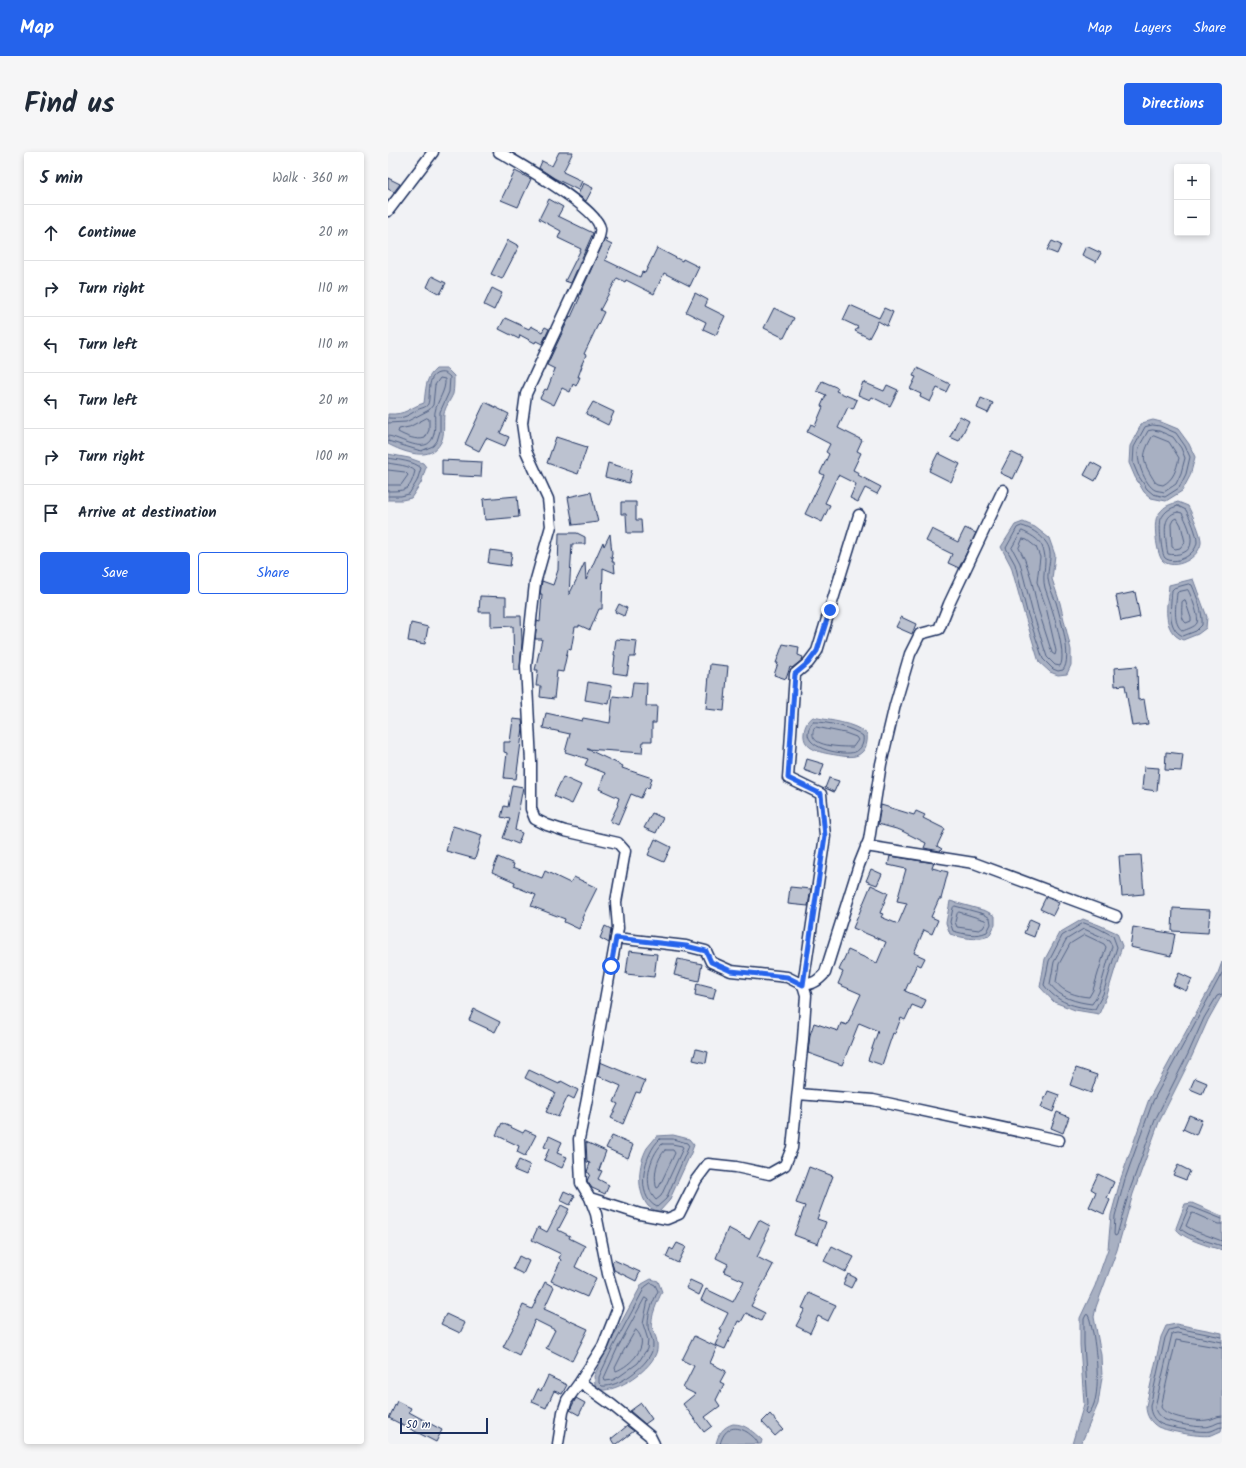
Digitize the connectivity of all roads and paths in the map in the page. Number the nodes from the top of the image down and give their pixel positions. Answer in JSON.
{"nodes":[{"id":1,"x":433,"y":152,"type":"edge"},
{"id":2,"x":499,"y":152,"type":"edge"},
{"id":3,"x":388,"y":211,"type":"edge"},
{"id":4,"x":1003,"y":490,"type":"dead end"},
{"id":5,"x":859,"y":515,"type":"dead end"},
{"id":6,"x":866,"y":846,"type":"junction"},
{"id":7,"x":1116,"y":916,"type":"dead end"},
{"id":8,"x":616,"y":938,"type":"junction"},
{"id":9,"x":803,"y":985,"type":"junction"},
{"id":10,"x":798,"y":1094,"type":"junction"},
{"id":11,"x":1059,"y":1140,"type":"dead end"},
{"id":12,"x":590,"y":1198,"type":"junction"},
{"id":13,"x":580,"y":1382,"type":"junction"},
{"id":14,"x":558,"y":1444,"type":"edge"},
{"id":15,"x":654,"y":1444,"type":"edge"}],
"edges":[{"from":1,"to":3,"type":"street"},
{"from":2,"to":8,"type":"street"},
{"from":4,"to":6,"type":"street"},
{"from":5,"to":9,"type":"street"},
{"from":6,"to":7,"type":"street"},
{"from":6,"to":9,"type":"street"},
{"from":8,"to":9,"type":"street"},
{"from":8,"to":12,"type":"street"},
{"from":9,"to":10,"type":"street"},
{"from":10,"to":11,"type":"street"},
{"from":10,"to":12,"type":"street"},
{"from":12,"to":13,"type":"street"},
{"from":13,"to":14,"type":"street"},
{"from":13,"to":15,"type":"street"}]}
